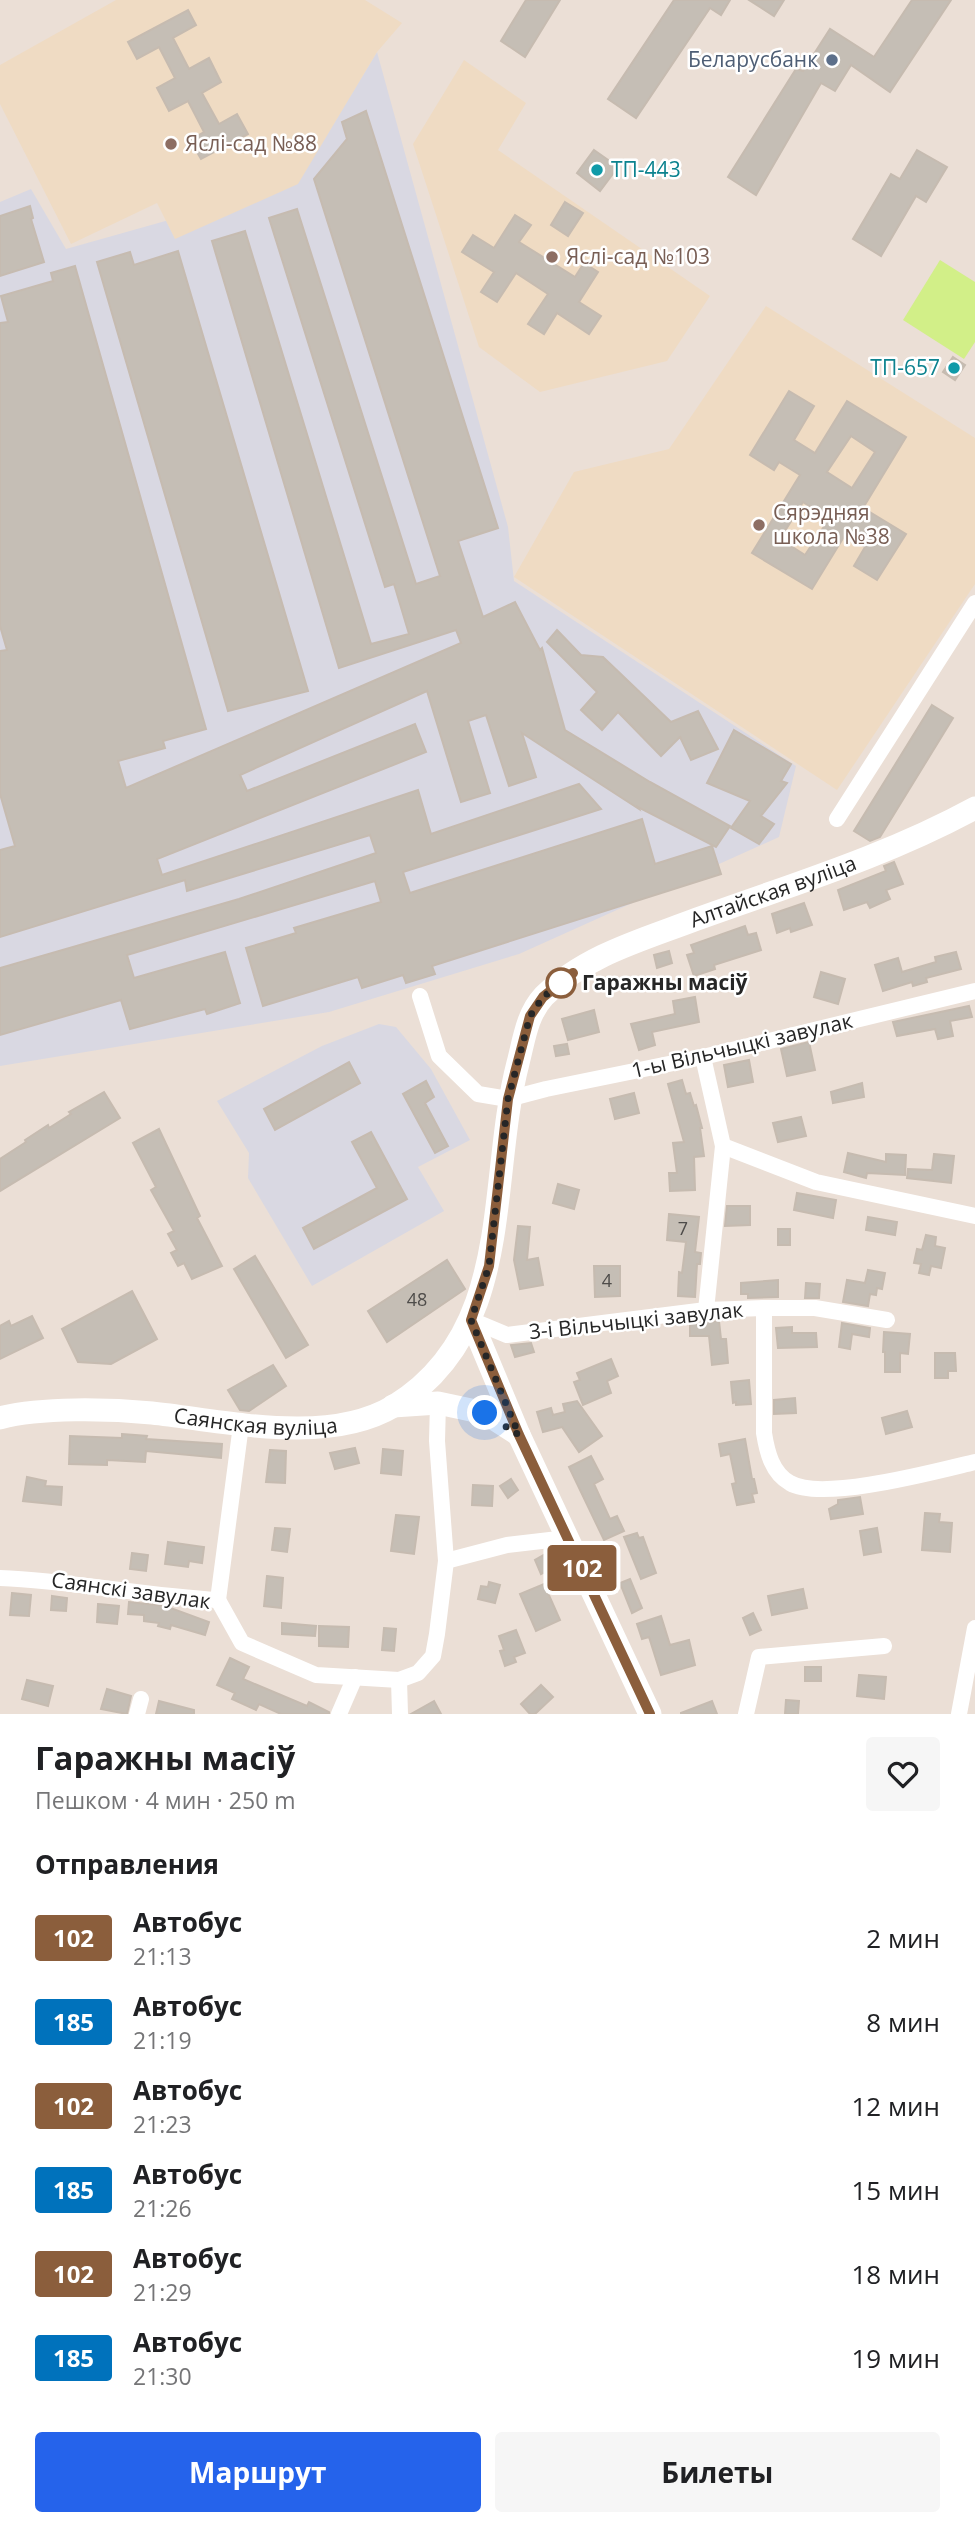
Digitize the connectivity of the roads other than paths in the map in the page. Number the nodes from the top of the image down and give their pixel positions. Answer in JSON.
{"nodes":[{"id":1,"x":975,"y":603,"type":"edge"},
{"id":2,"x":975,"y":808,"type":"edge"},
{"id":3,"x":837,"y":819,"type":"dead end"},
{"id":4,"x":975,"y":991,"type":"edge"},
{"id":5,"x":420,"y":996,"type":"dead end"},
{"id":6,"x":703,"y":1057,"type":"junction"},
{"id":7,"x":508,"y":1099,"type":"junction"},
{"id":8,"x":723,"y":1146,"type":"junction"},
{"id":9,"x":975,"y":1216,"type":"edge"},
{"id":10,"x":764,"y":1308,"type":"junction"},
{"id":11,"x":706,"y":1310,"type":"junction"},
{"id":12,"x":471,"y":1320,"type":"junction"},
{"id":13,"x":887,"y":1320,"type":"dead end"},
{"id":14,"x":438,"y":1403,"type":"junction"},
{"id":15,"x":393,"y":1406,"type":"junction"},
{"id":16,"x":0,"y":1418,"type":"edge"},
{"id":17,"x":242,"y":1425,"type":"junction"},
{"id":18,"x":519,"y":1435,"type":"junction"},
{"id":19,"x":975,"y":1462,"type":"edge"},
{"id":20,"x":567,"y":1538,"type":"junction"},
{"id":21,"x":446,"y":1561,"type":"junction"},
{"id":22,"x":0,"y":1578,"type":"edge"},
{"id":23,"x":218,"y":1600,"type":"junction"},
{"id":24,"x":975,"y":1628,"type":"edge"},
{"id":25,"x":884,"y":1646,"type":"dead end"},
{"id":26,"x":355,"y":1677,"type":"junction"},
{"id":27,"x":399,"y":1680,"type":"junction"},
{"id":28,"x":339,"y":1714,"type":"edge"},
{"id":29,"x":400,"y":1714,"type":"edge"},
{"id":30,"x":650,"y":1714,"type":"edge"},
{"id":31,"x":746,"y":1714,"type":"edge"},
{"id":32,"x":959,"y":1714,"type":"edge"}],
"edges":[{"from":1,"to":3,"type":"street"},
{"from":2,"to":7,"type":"main road","name":"Алтайская вуліца"},
{"from":4,"to":6,"type":"street","name":"1-ы Вільчыцкі завулак"},
{"from":5,"to":7,"type":"street"},
{"from":6,"to":7,"type":"street","name":"1-ы Вільчыцкі завулак"},
{"from":6,"to":8,"type":"street"},
{"from":7,"to":12,"type":"main road","name":"Саянская вуліца"},
{"from":8,"to":9,"type":"street"},
{"from":8,"to":11,"type":"street"},
{"from":10,"to":11,"type":"street","name":"3-і Вільчыцкі завулак"},
{"from":10,"to":13,"type":"street","name":"3-і Вільчыцкі завулак"},
{"from":10,"to":19,"type":"street"},
{"from":11,"to":12,"type":"street","name":"3-і Вільчыцкі завулак"},
{"from":12,"to":15,"type":"main road","name":"Саянская вуліца"},
{"from":12,"to":18,"type":"main road"},
{"from":14,"to":15,"type":"main road"},
{"from":14,"to":18,"type":"main road"},
{"from":14,"to":21,"type":"street"},
{"from":15,"to":17,"type":"main road","name":"Саянская вуліца"},
{"from":16,"to":17,"type":"main road","name":"Саянская вуліца"},
{"from":17,"to":23,"type":"street"},
{"from":18,"to":20,"type":"main road"},
{"from":20,"to":21,"type":"street"},
{"from":20,"to":30,"type":"main road"},
{"from":21,"to":27,"type":"street"},
{"from":22,"to":23,"type":"street","name":"Саянскі завулак"},
{"from":23,"to":26,"type":"street","name":"Саянскі завулак"},
{"from":24,"to":32,"type":"street"},
{"from":25,"to":31,"type":"street"},
{"from":26,"to":27,"type":"street","name":"Саянскі завулак"},
{"from":26,"to":28,"type":"street"},
{"from":27,"to":29,"type":"street"}]}
